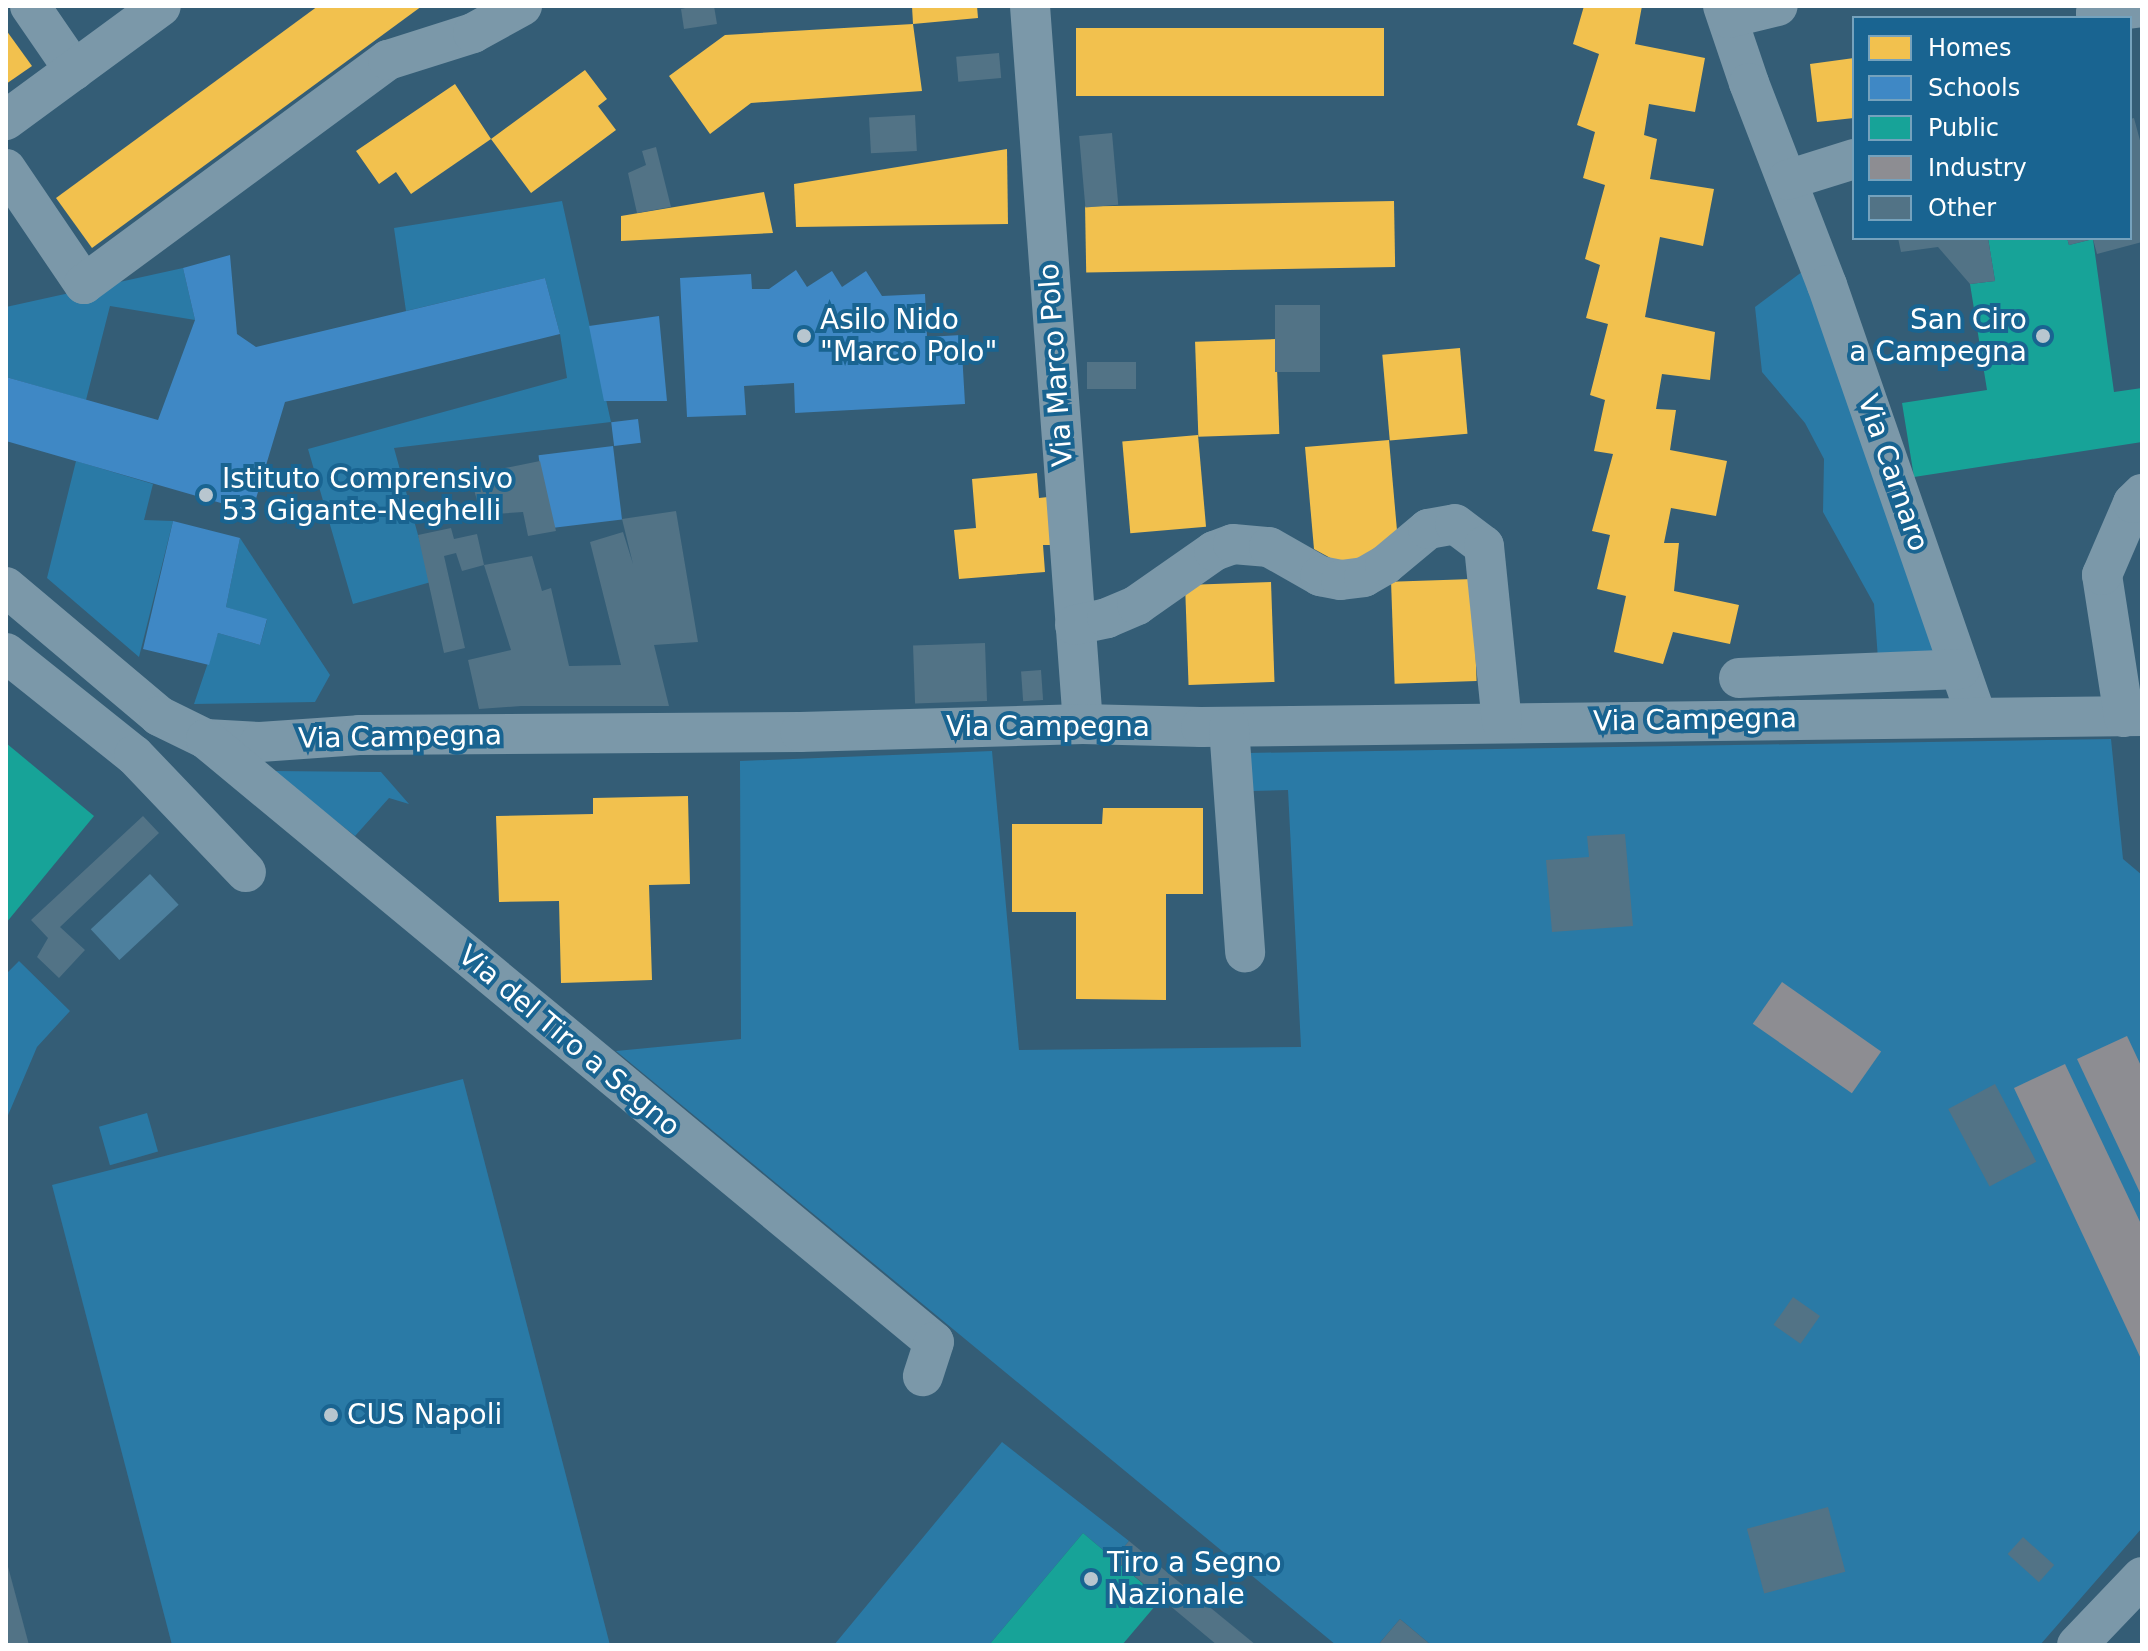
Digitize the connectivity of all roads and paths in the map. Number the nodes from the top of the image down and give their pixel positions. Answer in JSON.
{"nodes":[{"id":1,"x":30,"y":6,"type":"edge"},
{"id":2,"x":161,"y":6,"type":"edge"},
{"id":3,"x":522,"y":6,"type":"edge"},
{"id":4,"x":1030,"y":6,"type":"edge"},
{"id":5,"x":1778,"y":6,"type":"edge"},
{"id":6,"x":2142,"y":7,"type":"edge"},
{"id":7,"x":1726,"y":12,"type":"edge"},
{"id":8,"x":2097,"y":16,"type":"edge"},
{"id":9,"x":74,"y":70,"type":"junction"},
{"id":10,"x":6,"y":120,"type":"edge"},
{"id":11,"x":1852,"y":160,"type":"edge"},
{"id":12,"x":6,"y":169,"type":"edge"},
{"id":13,"x":1787,"y":180,"type":"junction"},
{"id":14,"x":2142,"y":494,"type":"edge"},
{"id":15,"x":6,"y":587,"type":"edge"},
{"id":16,"x":1075,"y":625,"type":"junction"},
{"id":17,"x":6,"y":653,"type":"edge"},
{"id":18,"x":1960,"y":669,"type":"junction"},
{"id":19,"x":1739,"y":678,"type":"dead end"},
{"id":20,"x":1976,"y":716,"type":"junction"},
{"id":21,"x":2133,"y":716,"type":"edge"},
{"id":22,"x":1502,"y":722,"type":"junction"},
{"id":23,"x":1083,"y":724,"type":"junction"},
{"id":24,"x":1229,"y":727,"type":"junction"},
{"id":25,"x":206,"y":739,"type":"junction"},
{"id":26,"x":246,"y":872,"type":"dead end"},
{"id":27,"x":1245,"y":952,"type":"dead end"},
{"id":28,"x":928,"y":1359,"type":"dead end"},
{"id":29,"x":2142,"y":1577,"type":"edge"},
{"id":30,"x":2077,"y":1645,"type":"edge"}],
"edges":[{"from":1,"to":9,"type":"street"},
{"from":2,"to":9,"type":"street"},
{"from":3,"to":12,"type":"street"},
{"from":4,"to":16,"type":"street","name":"Via Marco Polo"},
{"from":5,"to":7,"type":"street"},
{"from":6,"to":8,"type":"street"},
{"from":7,"to":13,"type":"street","name":"Via Carnaro"},
{"from":9,"to":10,"type":"street"},
{"from":11,"to":13,"type":"street"},
{"from":13,"to":18,"type":"street","name":"Via Carnaro"},
{"from":14,"to":21,"type":"street"},
{"from":15,"to":25,"type":"street","name":"Via Campegna"},
{"from":16,"to":22,"type":"street"},
{"from":16,"to":23,"type":"street","name":"Via Marco Polo"},
{"from":17,"to":26,"type":"street"},
{"from":18,"to":19,"type":"street"},
{"from":18,"to":20,"type":"street","name":"Via Carnaro"},
{"from":20,"to":21,"type":"street","name":"Via Campegna"},
{"from":20,"to":22,"type":"street","name":"Via Campegna"},
{"from":22,"to":24,"type":"street","name":"Via Campegna"},
{"from":23,"to":24,"type":"street","name":"Via Campegna"},
{"from":23,"to":25,"type":"street","name":"Via Campegna"},
{"from":24,"to":27,"type":"street"},
{"from":25,"to":28,"type":"street","name":"Via del Tiro a Segno"},
{"from":29,"to":30,"type":"street"}]}
